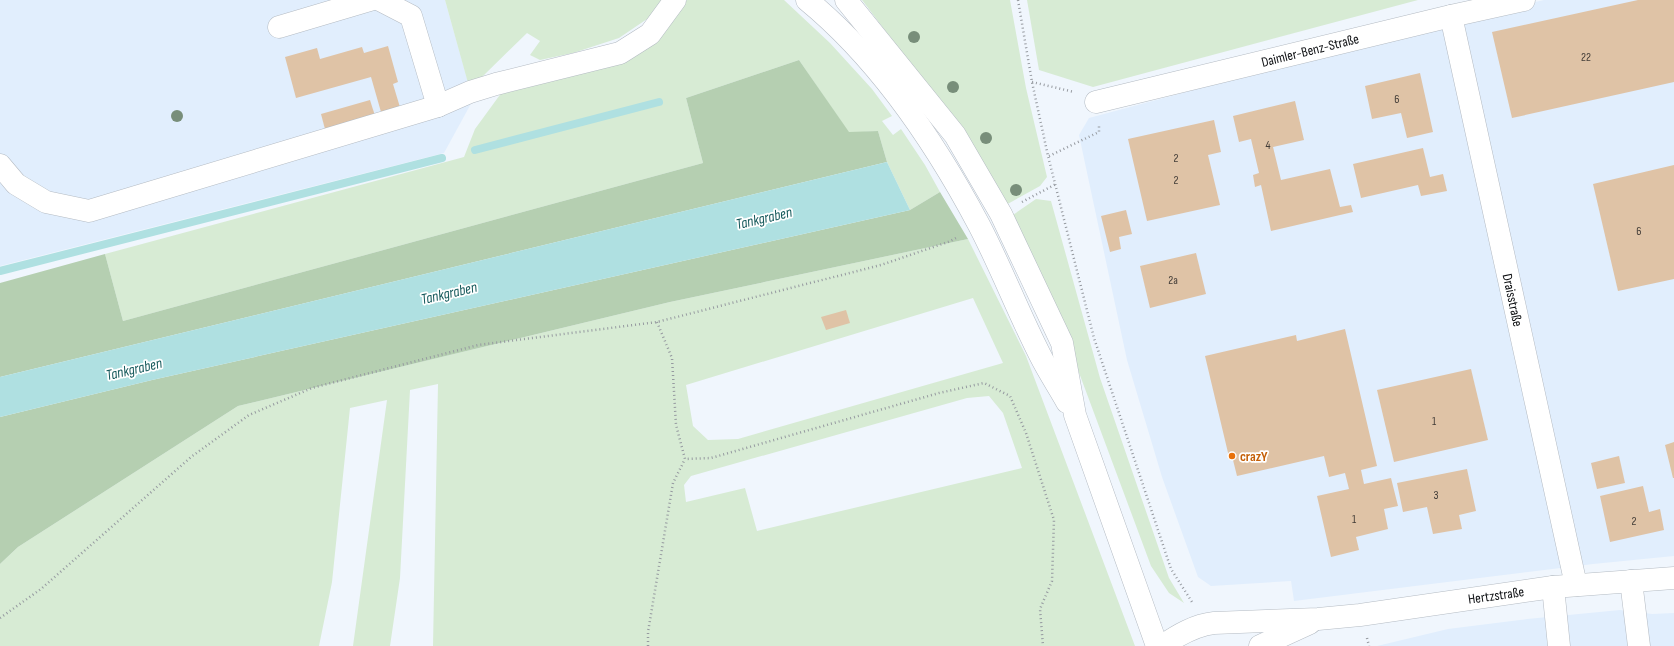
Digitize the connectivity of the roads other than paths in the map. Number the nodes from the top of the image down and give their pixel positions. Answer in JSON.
{"nodes":[{"id":1,"x":370,"y":0,"type":"edge"},
{"id":2,"x":380,"y":0,"type":"edge"},
{"id":3,"x":675,"y":0,"type":"edge"},
{"id":4,"x":807,"y":0,"type":"edge"},
{"id":5,"x":846,"y":0,"type":"edge"},
{"id":6,"x":1524,"y":0,"type":"edge"},
{"id":7,"x":1451,"y":16,"type":"junction"},
{"id":8,"x":279,"y":27,"type":"dead end"},
{"id":9,"x":1096,"y":102,"type":"road end"},
{"id":10,"x":438,"y":106,"type":"junction"},
{"id":11,"x":0,"y":164,"type":"edge"},
{"id":12,"x":1075,"y":415,"type":"junction"},
{"id":13,"x":1674,"y":578,"type":"edge"},
{"id":14,"x":1631,"y":581,"type":"junction"},
{"id":15,"x":1576,"y":585,"type":"junction"},
{"id":16,"x":1553,"y":587,"type":"junction"},
{"id":17,"x":1318,"y":619,"type":"junction"},
{"id":18,"x":1264,"y":645,"type":"edge"},
{"id":19,"x":1157,"y":646,"type":"edge"},
{"id":20,"x":1162,"y":646,"type":"edge"},
{"id":21,"x":1559,"y":646,"type":"edge"},
{"id":22,"x":1639,"y":646,"type":"edge"}],
"edges":[{"from":1,"to":8,"type":"street"},
{"from":2,"to":10,"type":"street"},
{"from":3,"to":10,"type":"street"},
{"from":4,"to":12,"type":"street"},
{"from":5,"to":12,"type":"street"},
{"from":6,"to":7,"type":"street","name":"Daimler-Benz-Straße"},
{"from":7,"to":9,"type":"street","name":"Daimler-Benz-Straße"},
{"from":7,"to":15,"type":"street","name":"Draisstraße"},
{"from":10,"to":11,"type":"street"},
{"from":12,"to":19,"type":"street"},
{"from":13,"to":14,"type":"street","name":"Hertzstraße"},
{"from":14,"to":15,"type":"street","name":"Hertzstraße"},
{"from":14,"to":22,"type":"street"},
{"from":15,"to":16,"type":"street","name":"Hertzstraße"},
{"from":16,"to":17,"type":"street","name":"Hertzstraße"},
{"from":16,"to":21,"type":"street"},
{"from":17,"to":18,"type":"street","name":"Hertzstraße"},
{"from":17,"to":20,"type":"street","name":"Hertzstraße"}]}
